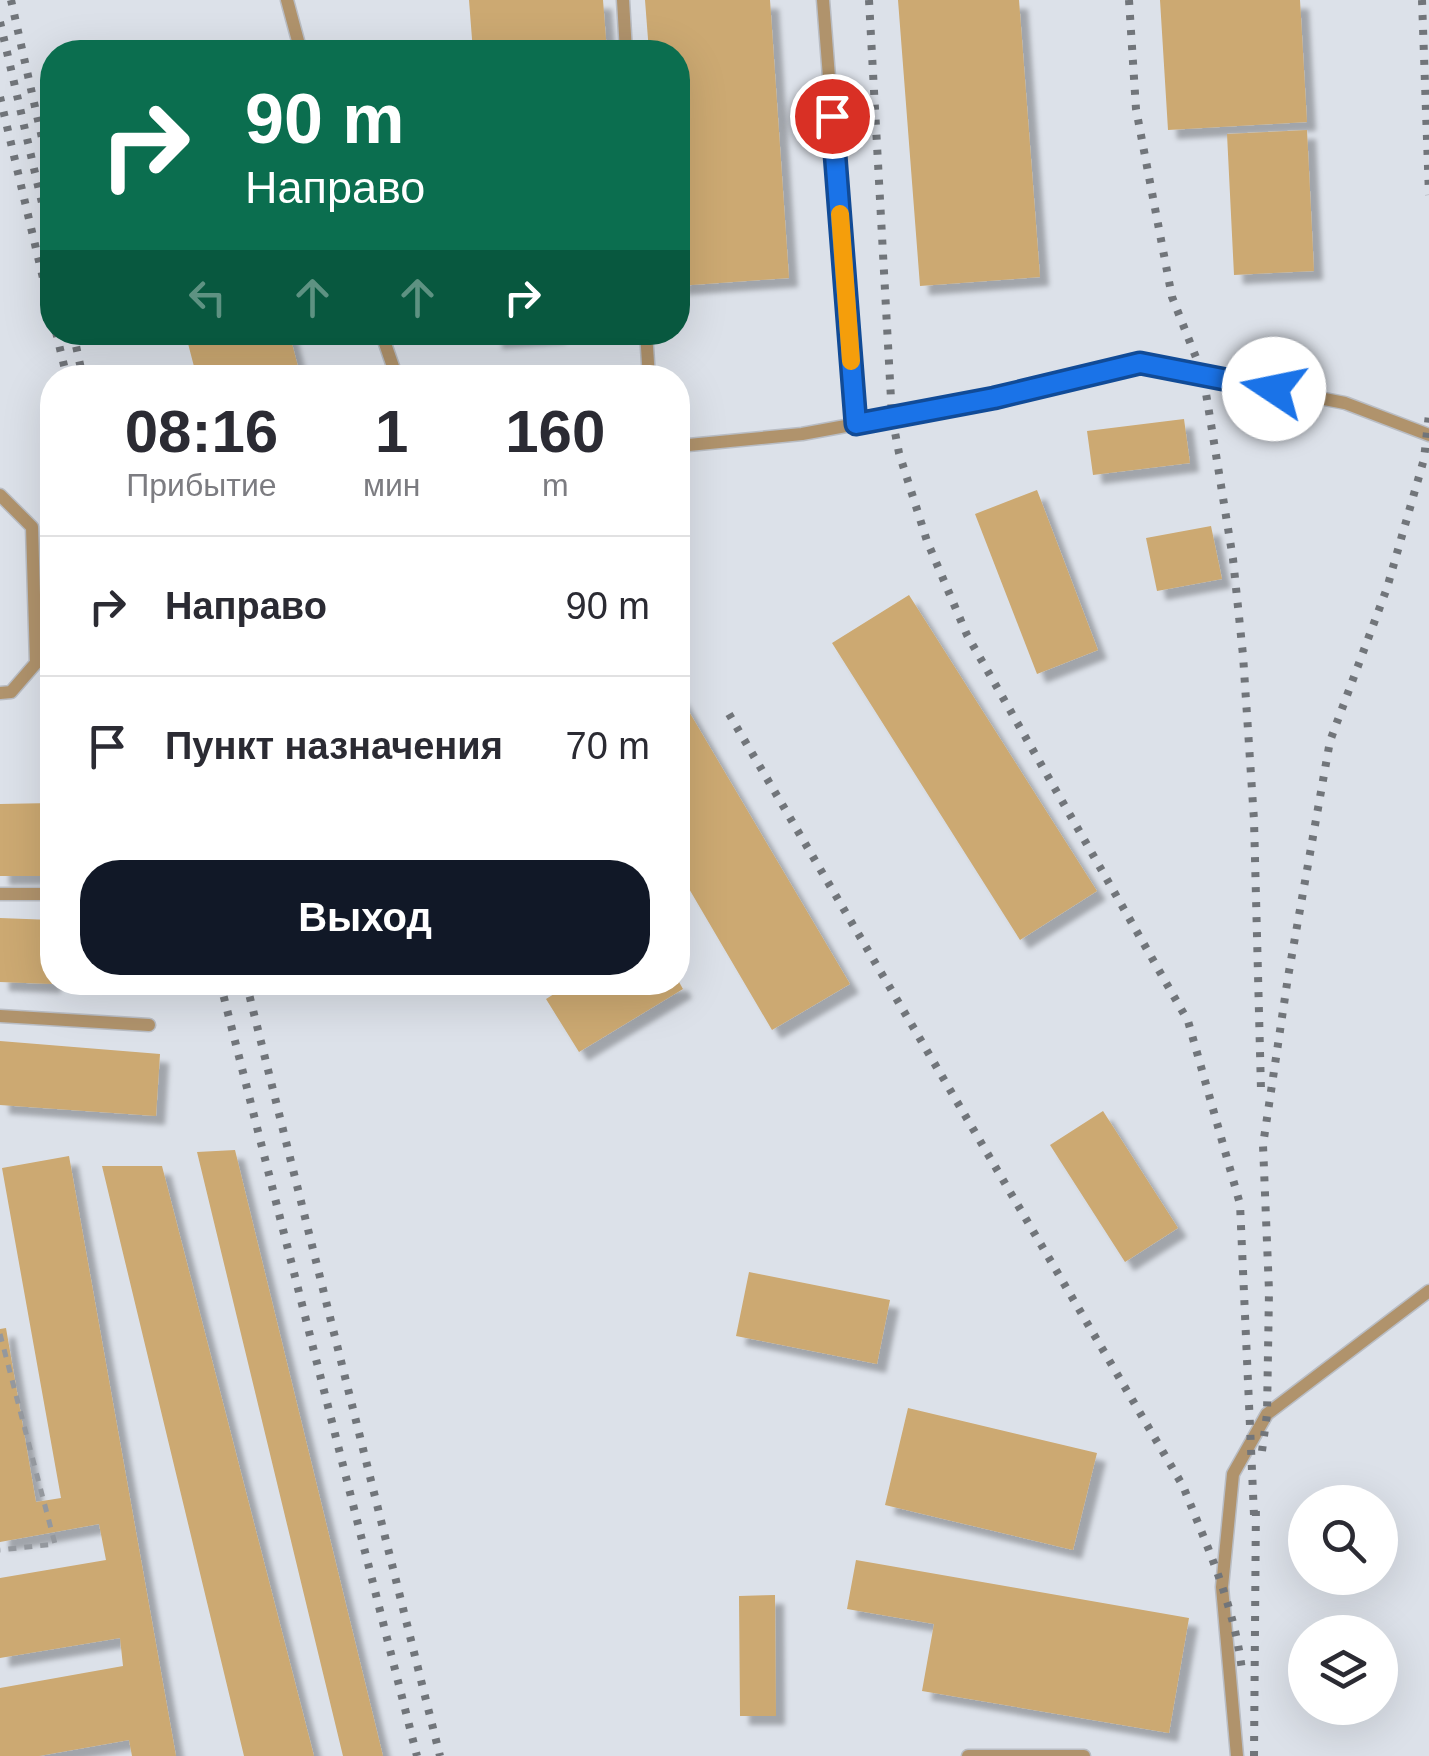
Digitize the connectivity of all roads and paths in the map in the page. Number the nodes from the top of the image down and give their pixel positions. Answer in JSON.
{"nodes":[{"id":1,"x":287,"y":0,"type":"edge"},
{"id":2,"x":623,"y":0,"type":"edge"},
{"id":3,"x":823,"y":0,"type":"edge"},
{"id":4,"x":298,"y":40,"type":"edge"},
{"id":5,"x":625,"y":40,"type":"edge"},
{"id":6,"x":856,"y":424,"type":"junction"},
{"id":7,"x":1429,"y":434,"type":"edge"},
{"id":8,"x":690,"y":445,"type":"edge"},
{"id":9,"x":0,"y":495,"type":"edge"},
{"id":10,"x":0,"y":693,"type":"edge"},
{"id":11,"x":0,"y":894,"type":"edge"},
{"id":12,"x":40,"y":894,"type":"edge"},
{"id":13,"x":0,"y":1016,"type":"edge"},
{"id":14,"x":150,"y":1025,"type":"dead end"},
{"id":15,"x":1429,"y":1291,"type":"edge"},
{"id":16,"x":0,"y":1334,"type":"edge"},
{"id":17,"x":0,"y":1550,"type":"edge"},
{"id":18,"x":968,"y":1756,"type":"edge"},
{"id":19,"x":1084,"y":1756,"type":"edge"},
{"id":20,"x":1237,"y":1756,"type":"edge"}],
"edges":[{"from":1,"to":4,"type":"lane"},
{"from":2,"to":5,"type":"lane"},
{"from":3,"to":6,"type":"lane"},
{"from":6,"to":7,"type":"lane"},
{"from":6,"to":8,"type":"lane"},
{"from":9,"to":10,"type":"lane"},
{"from":11,"to":12,"type":"lane"},
{"from":13,"to":14,"type":"lane"},
{"from":15,"to":20,"type":"lane"},
{"from":16,"to":17,"type":"path"},
{"from":18,"to":19,"type":"lane"}]}
